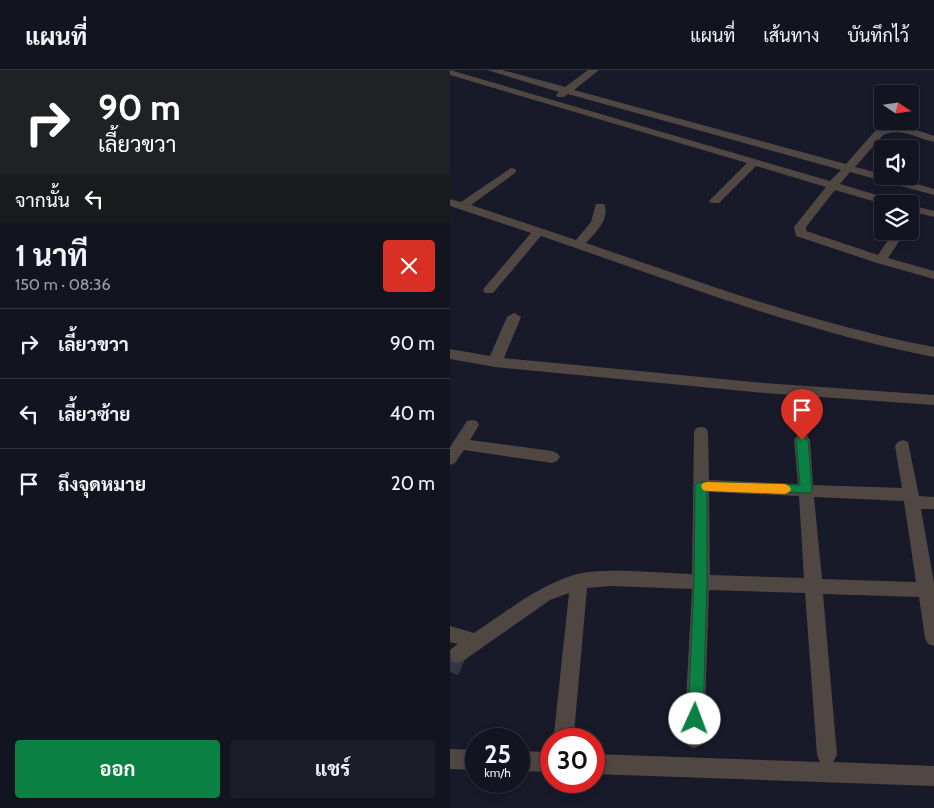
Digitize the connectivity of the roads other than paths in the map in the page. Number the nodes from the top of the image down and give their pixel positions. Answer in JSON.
{"nodes":[{"id":1,"x":492,"y":70,"type":"edge"},
{"id":2,"x":594,"y":70,"type":"edge"},
{"id":3,"x":450,"y":72,"type":"edge"},
{"id":4,"x":566,"y":91,"type":"junction"},
{"id":5,"x":551,"y":102,"type":"junction"},
{"id":6,"x":699,"y":127,"type":"junction"},
{"id":7,"x":934,"y":139,"type":"edge"},
{"id":8,"x":684,"y":142,"type":"junction"},
{"id":9,"x":754,"y":162,"type":"junction"},
{"id":10,"x":848,"y":168,"type":"junction"},
{"id":11,"x":510,"y":171,"type":"dead end"},
{"id":12,"x":934,"y":180,"type":"edge"},
{"id":13,"x":833,"y":185,"type":"junction"},
{"id":14,"x":930,"y":191,"type":"edge"},
{"id":15,"x":874,"y":197,"type":"edge"},
{"id":16,"x":715,"y":201,"type":"dead end"},
{"id":17,"x":455,"y":205,"type":"edge"},
{"id":18,"x":600,"y":206,"type":"dead end"},
{"id":19,"x":919,"y":211,"type":"edge"},
{"id":20,"x":934,"y":214,"type":"edge"},
{"id":21,"x":538,"y":232,"type":"junction"},
{"id":22,"x":894,"y":240,"type":"edge"},
{"id":23,"x":578,"y":245,"type":"junction"},
{"id":24,"x":881,"y":260,"type":"junction"},
{"id":25,"x":934,"y":275,"type":"edge"},
{"id":26,"x":489,"y":290,"type":"dead end"},
{"id":27,"x":514,"y":317,"type":"dead end"},
{"id":28,"x":934,"y":352,"type":"edge"},
{"id":29,"x":450,"y":354,"type":"edge"},
{"id":30,"x":496,"y":362,"type":"junction"},
{"id":31,"x":934,"y":400,"type":"edge"},
{"id":32,"x":472,"y":425,"type":"dead end"},
{"id":33,"x":701,"y":432,"type":"dead end"},
{"id":34,"x":802,"y":440,"type":"dead end"},
{"id":35,"x":459,"y":444,"type":"junction"},
{"id":36,"x":903,"y":446,"type":"dead end"},
{"id":37,"x":552,"y":457,"type":"dead end"},
{"id":38,"x":450,"y":459,"type":"edge"},
{"id":39,"x":701,"y":486,"type":"junction"},
{"id":40,"x":806,"y":490,"type":"junction"},
{"id":41,"x":912,"y":499,"type":"junction"},
{"id":42,"x":934,"y":504,"type":"edge"},
{"id":43,"x":579,"y":581,"type":"junction"},
{"id":44,"x":701,"y":582,"type":"junction"},
{"id":45,"x":814,"y":586,"type":"junction"},
{"id":46,"x":931,"y":590,"type":"edge"},
{"id":47,"x":450,"y":634,"type":"edge"},
{"id":48,"x":934,"y":638,"type":"edge"},
{"id":49,"x":478,"y":642,"type":"junction"},
{"id":50,"x":457,"y":655,"type":"tunnel mouth"},
{"id":51,"x":565,"y":728,"type":"edge"},
{"id":52,"x":694,"y":738,"type":"dead end"},
{"id":53,"x":827,"y":754,"type":"dead end"},
{"id":54,"x":450,"y":759,"type":"edge"},
{"id":55,"x":465,"y":760,"type":"edge"},
{"id":56,"x":605,"y":764,"type":"edge"},
{"id":57,"x":934,"y":776,"type":"edge"}],
"edges":[{"from":1,"to":4,"type":"street"},
{"from":2,"to":4,"type":"street"},
{"from":3,"to":5,"type":"street"},
{"from":4,"to":5,"type":"street"},
{"from":4,"to":6,"type":"street"},
{"from":5,"to":8,"type":"street"},
{"from":6,"to":8,"type":"street"},
{"from":6,"to":10,"type":"street"},
{"from":7,"to":10,"type":"street"},
{"from":8,"to":9,"type":"street"},
{"from":9,"to":13,"type":"street"},
{"from":9,"to":16,"type":"street"},
{"from":10,"to":13,"type":"street"},
{"from":10,"to":14,"type":"street"},
{"from":11,"to":17,"type":"street"},
{"from":12,"to":14,"type":"street"},
{"from":13,"to":15,"type":"street"},
{"from":13,"to":24,"type":"street"},
{"from":17,"to":21,"type":"street"},
{"from":18,"to":23,"type":"street"},
{"from":19,"to":20,"type":"street"},
{"from":21,"to":23,"type":"street"},
{"from":21,"to":26,"type":"street"},
{"from":22,"to":24,"type":"street"},
{"from":23,"to":28,"type":"street"},
{"from":24,"to":25,"type":"street"},
{"from":27,"to":30,"type":"street"},
{"from":29,"to":30,"type":"street"},
{"from":30,"to":31,"type":"street"},
{"from":32,"to":35,"type":"street"},
{"from":33,"to":39,"type":"street"},
{"from":34,"to":40,"type":"street"},
{"from":35,"to":37,"type":"street"},
{"from":35,"to":38,"type":"street"},
{"from":36,"to":41,"type":"street"},
{"from":39,"to":40,"type":"street"},
{"from":39,"to":44,"type":"street"},
{"from":40,"to":41,"type":"street"},
{"from":40,"to":45,"type":"street"},
{"from":41,"to":42,"type":"street"},
{"from":41,"to":46,"type":"street"},
{"from":43,"to":44,"type":"street"},
{"from":43,"to":49,"type":"street"},
{"from":43,"to":51,"type":"street"},
{"from":44,"to":45,"type":"street"},
{"from":44,"to":52,"type":"street"},
{"from":45,"to":46,"type":"street"},
{"from":45,"to":53,"type":"street"},
{"from":46,"to":48,"type":"street"},
{"from":47,"to":49,"type":"street"},
{"from":49,"to":50,"type":"street"},
{"from":54,"to":55,"type":"street"},
{"from":56,"to":57,"type":"street"}]}
